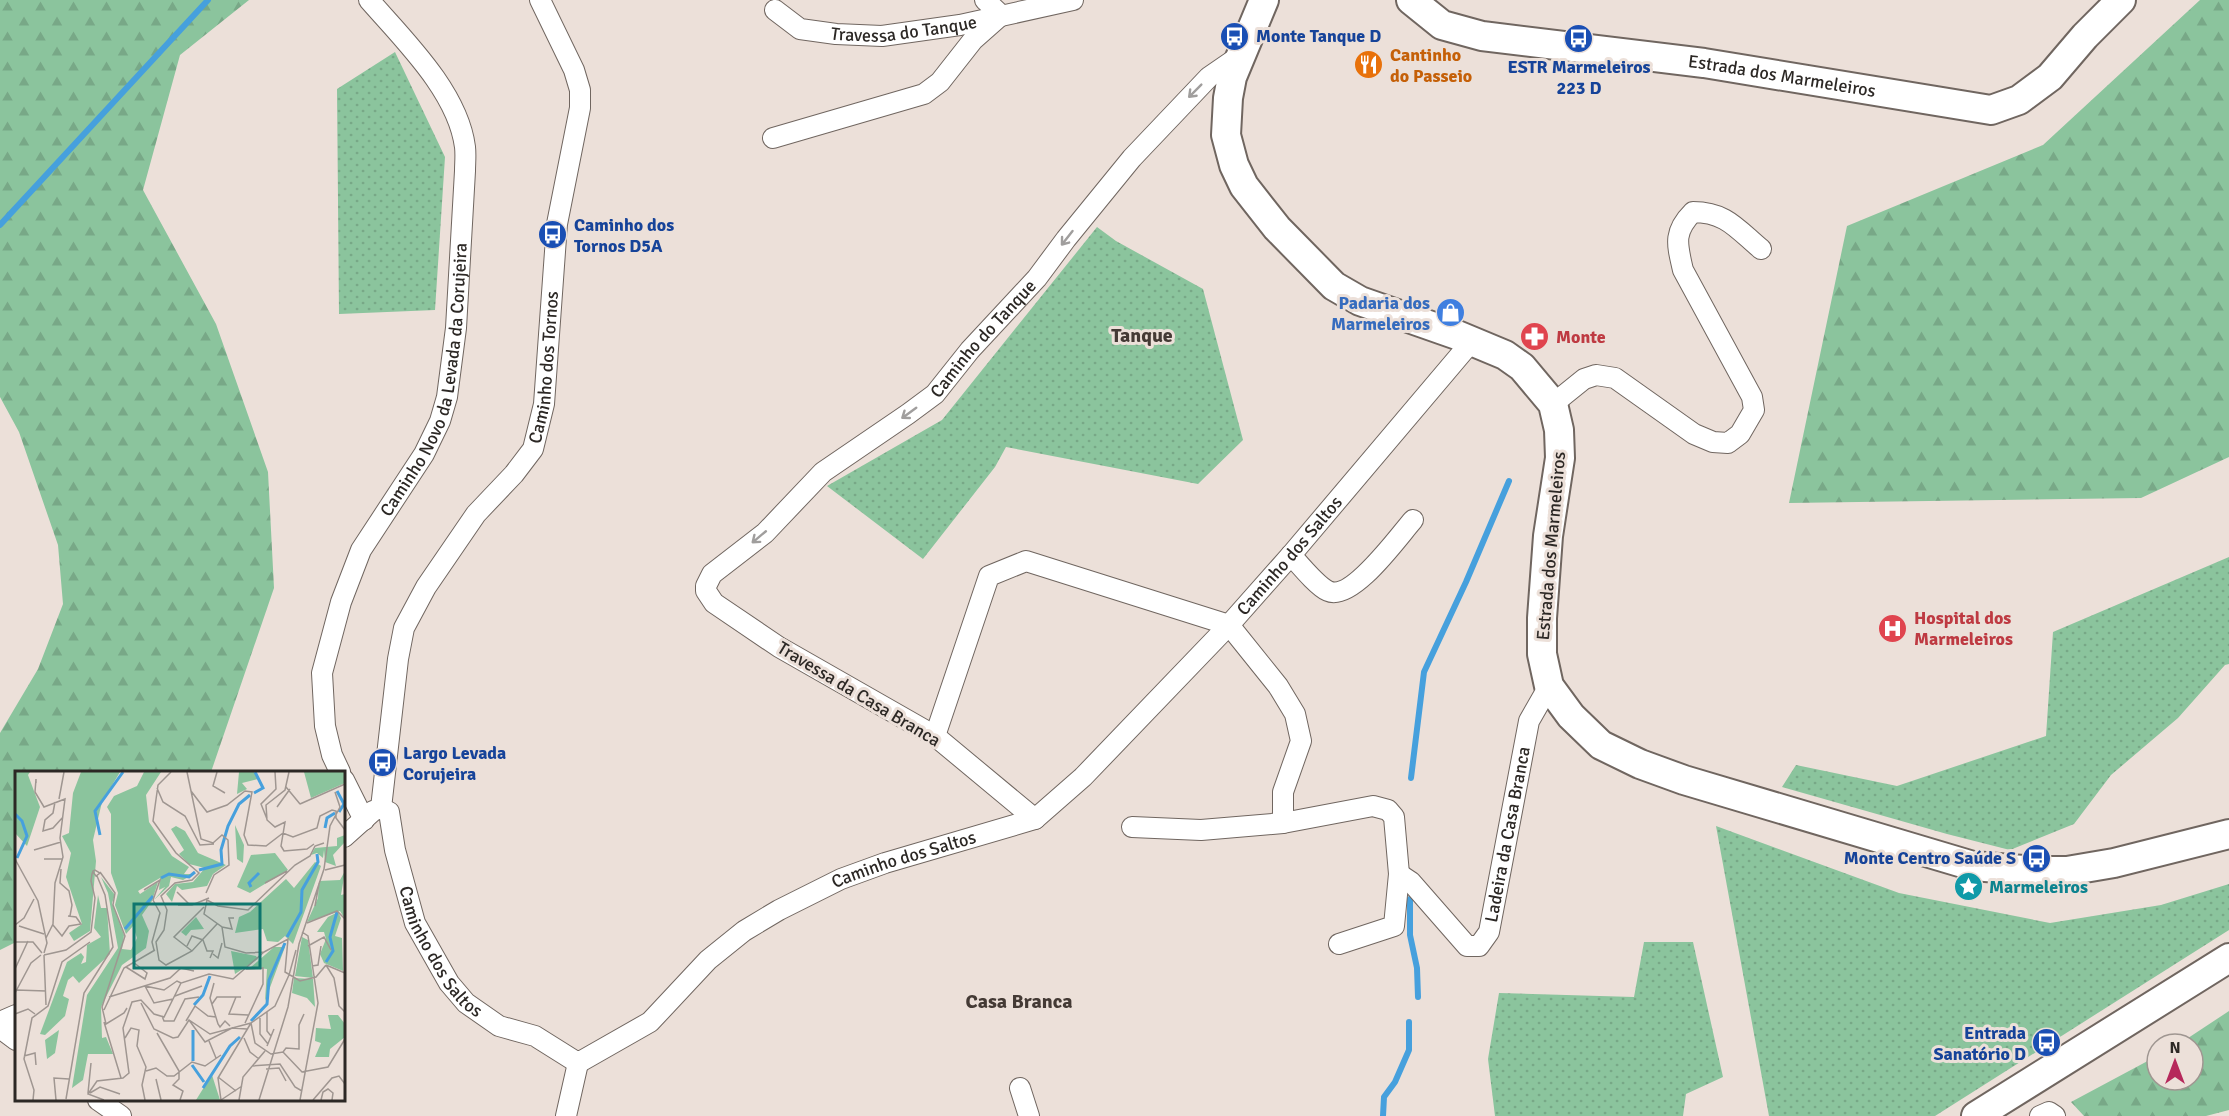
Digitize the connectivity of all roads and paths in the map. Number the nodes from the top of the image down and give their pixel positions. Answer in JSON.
{"nodes":[{"id":1,"x":369,"y":0,"type":"edge"},
{"id":2,"x":540,"y":0,"type":"edge"},
{"id":3,"x":985,"y":0,"type":"edge"},
{"id":4,"x":1072,"y":0,"type":"edge"},
{"id":5,"x":1264,"y":0,"type":"edge"},
{"id":6,"x":1411,"y":0,"type":"edge"},
{"id":7,"x":2121,"y":0,"type":"edge"},
{"id":8,"x":775,"y":10,"type":"dead end"},
{"id":9,"x":1001,"y":15,"type":"junction"},
{"id":10,"x":1241,"y":56,"type":"junction"},
{"id":11,"x":773,"y":138,"type":"dead end"},
{"id":12,"x":1761,"y":249,"type":"dead end"},
{"id":13,"x":1472,"y":341,"type":"junction"},
{"id":14,"x":1552,"y":404,"type":"junction"},
{"id":15,"x":1413,"y":520,"type":"dead end"},
{"id":16,"x":1291,"y":555,"type":"junction"},
{"id":17,"x":708,"y":596,"type":"joint"},
{"id":18,"x":1229,"y":625,"type":"junction"},
{"id":19,"x":1549,"y":686,"type":"junction"},
{"id":20,"x":935,"y":736,"type":"junction"},
{"id":21,"x":340,"y":771,"type":"edge"},
{"id":22,"x":345,"y":782,"type":"edge"},
{"id":23,"x":381,"y":808,"type":"junction"},
{"id":24,"x":1035,"y":819,"type":"junction"},
{"id":25,"x":364,"y":820,"type":"junction"},
{"id":26,"x":1283,"y":823,"type":"junction"},
{"id":27,"x":1132,"y":827,"type":"dead end"},
{"id":28,"x":2229,"y":834,"type":"edge"},
{"id":29,"x":345,"y":836,"type":"edge"},
{"id":30,"x":1399,"y":874,"type":"junction"},
{"id":31,"x":1339,"y":944,"type":"dead end"},
{"id":32,"x":2229,"y":958,"type":"edge"},
{"id":33,"x":15,"y":1015,"type":"edge"},
{"id":34,"x":0,"y":1022,"type":"edge"},
{"id":35,"x":0,"y":1028,"type":"edge"},
{"id":36,"x":15,"y":1039,"type":"edge"},
{"id":37,"x":578,"y":1063,"type":"junction"},
{"id":38,"x":1020,"y":1088,"type":"dead end"},
{"id":39,"x":99,"y":1101,"type":"edge"},
{"id":40,"x":121,"y":1116,"type":"edge"},
{"id":41,"x":566,"y":1116,"type":"edge"},
{"id":42,"x":1029,"y":1116,"type":"edge"},
{"id":43,"x":1976,"y":1116,"type":"edge"},
{"id":44,"x":2040,"y":1116,"type":"edge"},
{"id":45,"x":2055,"y":1116,"type":"edge"}],
"edges":[{"from":1,"to":21,"type":"street","name":"Caminho Novo da Levada da Corujeira"},
{"from":2,"to":23,"type":"street","name":"Caminho dos Tornos"},
{"from":3,"to":9,"type":"street"},
{"from":4,"to":9,"type":"street","name":"Travessa do Tanque"},
{"from":5,"to":10,"type":"main road","name":"Estrada dos Marmeleiros"},
{"from":6,"to":7,"type":"main road","name":"Estrada dos Marmeleiros"},
{"from":8,"to":9,"type":"street","name":"Travessa do Tanque"},
{"from":9,"to":11,"type":"street"},
{"from":10,"to":13,"type":"main road","name":"Estrada dos Marmeleiros"},
{"from":10,"to":17,"type":"street","name":"Caminho do Tanque","one_way":true},
{"from":12,"to":14,"type":"street"},
{"from":13,"to":14,"type":"main road","name":"Estrada dos Marmeleiros"},
{"from":13,"to":16,"type":"street","name":"Caminho dos Saltos"},
{"from":14,"to":19,"type":"main road","name":"Estrada dos Marmeleiros"},
{"from":15,"to":16,"type":"street"},
{"from":16,"to":18,"type":"street","name":"Caminho dos Saltos"},
{"from":17,"to":20,"type":"street","name":"Travessa da Casa Branca"},
{"from":18,"to":20,"type":"street"},
{"from":18,"to":24,"type":"street","name":"Caminho dos Saltos"},
{"from":18,"to":26,"type":"street"},
{"from":19,"to":28,"type":"main road","name":"Estrada dos Marmeleiros"},
{"from":19,"to":30,"type":"street","name":"Ladeira da Casa Branca"},
{"from":20,"to":24,"type":"street","name":"Travessa da Casa Branca"},
{"from":22,"to":25,"type":"street"},
{"from":23,"to":25,"type":"street"},
{"from":23,"to":37,"type":"street","name":"Caminho dos Saltos"},
{"from":24,"to":37,"type":"street","name":"Caminho dos Saltos"},
{"from":25,"to":29,"type":"street"},
{"from":26,"to":27,"type":"street"},
{"from":26,"to":30,"type":"street"},
{"from":30,"to":31,"type":"street"},
{"from":32,"to":43,"type":"main road"},
{"from":33,"to":34,"type":"street"},
{"from":35,"to":36,"type":"street"},
{"from":37,"to":41,"type":"street"},
{"from":38,"to":42,"type":"street"},
{"from":39,"to":40,"type":"street"},
{"from":44,"to":45,"type":"street"}]}
